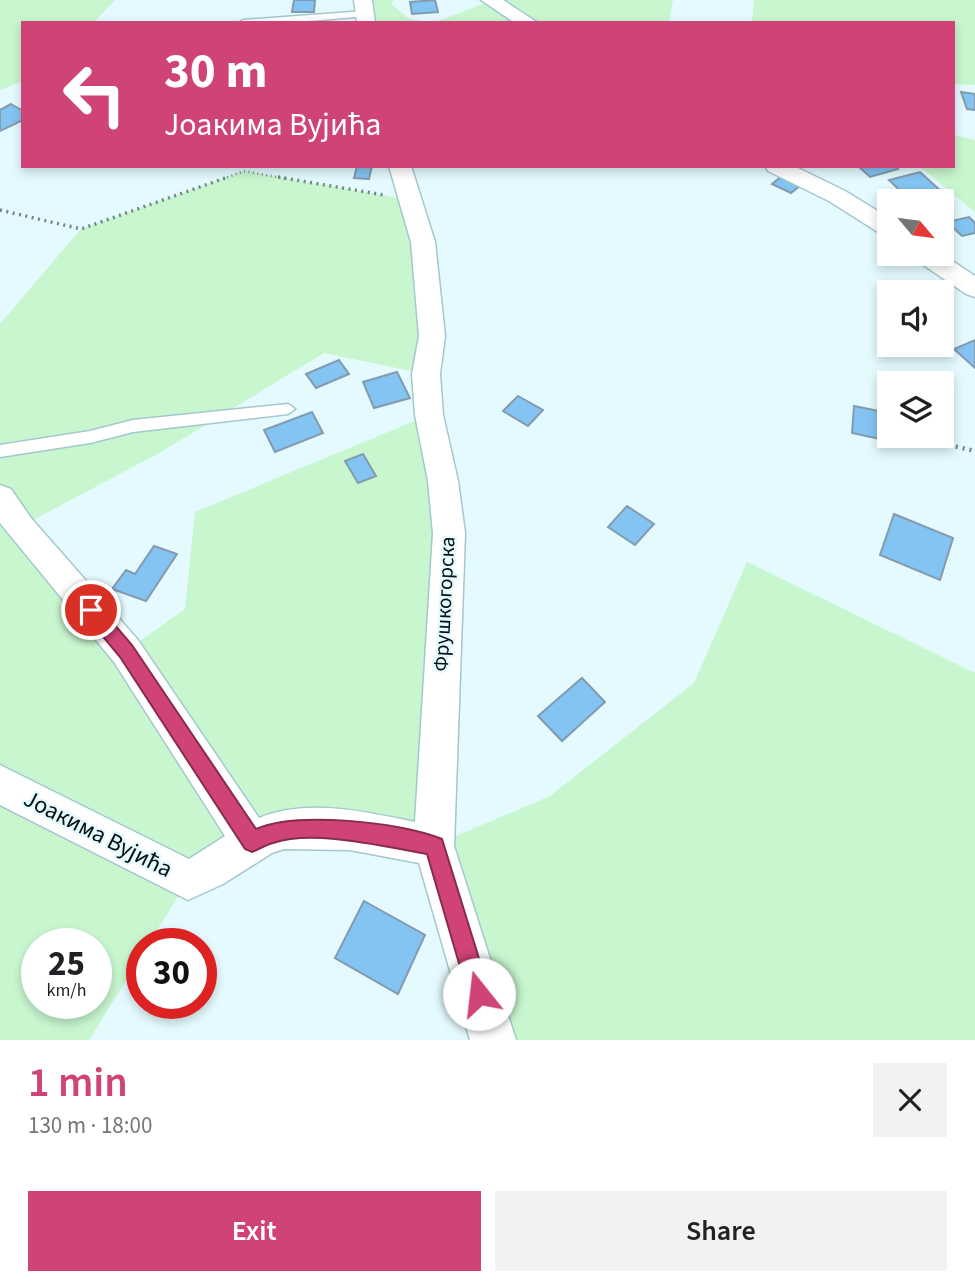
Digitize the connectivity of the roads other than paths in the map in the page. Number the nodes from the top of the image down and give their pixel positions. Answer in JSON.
{"nodes":[{"id":1,"x":490,"y":0,"type":"edge"},
{"id":2,"x":365,"y":12,"type":"edge"},
{"id":3,"x":265,"y":21,"type":"edge"},
{"id":4,"x":526,"y":21,"type":"edge"},
{"id":5,"x":401,"y":168,"type":"edge"},
{"id":6,"x":780,"y":168,"type":"edge"},
{"id":7,"x":877,"y":221,"type":"edge"},
{"id":8,"x":943,"y":266,"type":"edge"},
{"id":9,"x":975,"y":288,"type":"edge"},
{"id":10,"x":288,"y":409,"type":"dead end"},
{"id":11,"x":0,"y":451,"type":"edge"},
{"id":12,"x":0,"y":498,"type":"edge"},
{"id":13,"x":0,"y":784,"type":"edge"},
{"id":14,"x":252,"y":842,"type":"junction"},
{"id":15,"x":434,"y":846,"type":"junction"},
{"id":16,"x":493,"y":1040,"type":"edge"}],
"edges":[{"from":1,"to":4,"type":"street"},
{"from":2,"to":3,"type":"lane"},
{"from":5,"to":15,"type":"street","name":"Фрушкогорска"},
{"from":6,"to":7,"type":"street"},
{"from":8,"to":9,"type":"street"},
{"from":10,"to":11,"type":"lane"},
{"from":12,"to":14,"type":"street"},
{"from":13,"to":14,"type":"street","name":"Јоакима Вујића"},
{"from":14,"to":15,"type":"street","name":"Јоакима Вујића"},
{"from":15,"to":16,"type":"street","name":"Фрушкогорска"}]}
